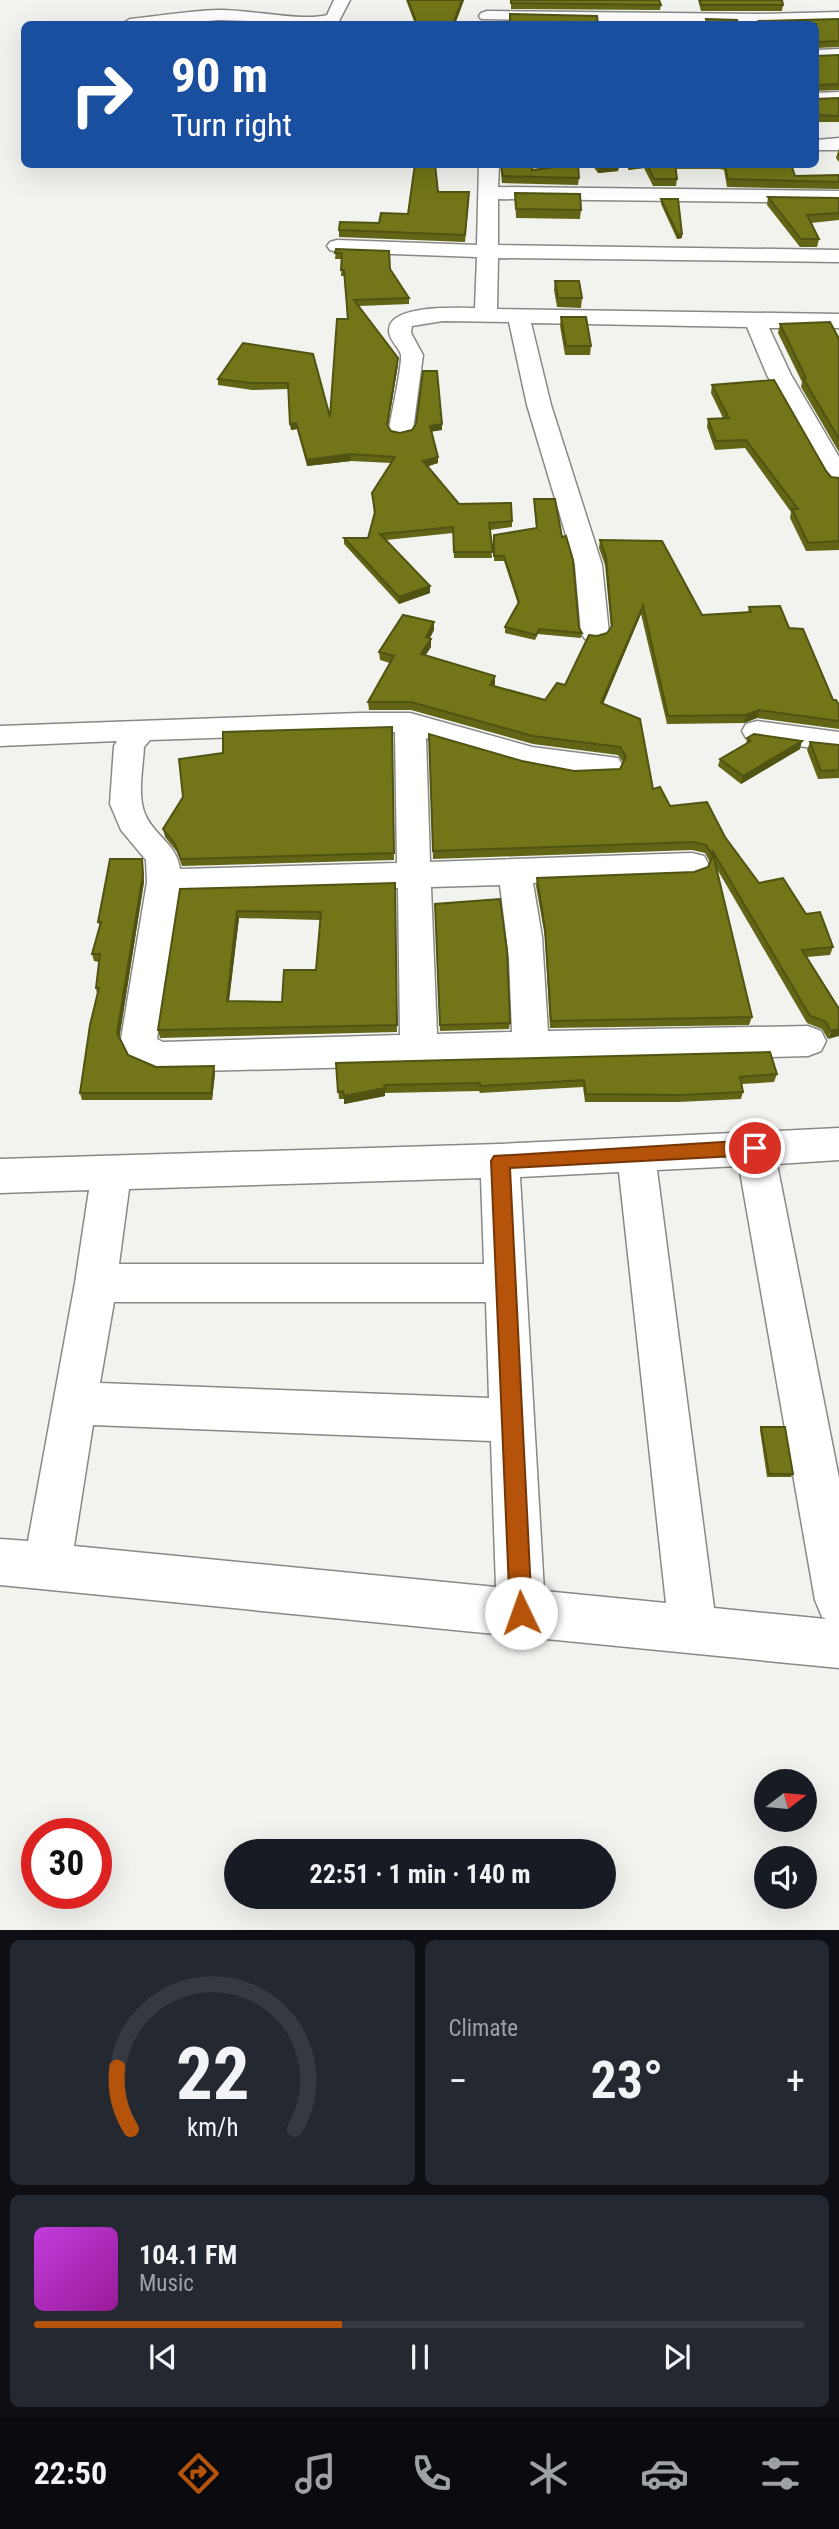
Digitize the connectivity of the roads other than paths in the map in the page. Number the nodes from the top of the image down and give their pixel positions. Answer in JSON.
{"nodes":[{"id":1,"x":342,"y":0,"type":"edge"},
{"id":2,"x":486,"y":13,"type":"edge"},
{"id":3,"x":839,"y":17,"type":"edge"},
{"id":4,"x":160,"y":21,"type":"edge"},
{"id":5,"x":302,"y":21,"type":"edge"},
{"id":6,"x":324,"y":21,"type":"edge"},
{"id":7,"x":839,"y":54,"type":"edge"},
{"id":8,"x":819,"y":55,"type":"edge"},
{"id":9,"x":839,"y":97,"type":"edge"},
{"id":10,"x":819,"y":98,"type":"edge"},
{"id":11,"x":839,"y":144,"type":"edge"},
{"id":12,"x":819,"y":145,"type":"edge"},
{"id":13,"x":489,"y":168,"type":"edge"},
{"id":14,"x":488,"y":192,"type":"junction"},
{"id":15,"x":839,"y":197,"type":"edge"},
{"id":16,"x":337,"y":246,"type":"edge"},
{"id":17,"x":488,"y":251,"type":"junction"},
{"id":18,"x":839,"y":256,"type":"edge"},
{"id":19,"x":486,"y":315,"type":"junction"},
{"id":20,"x":519,"y":317,"type":"junction"},
{"id":21,"x":755,"y":321,"type":"junction"},
{"id":22,"x":839,"y":321,"type":"edge"},
{"id":23,"x":401,"y":430,"type":"edge"},
{"id":24,"x":839,"y":478,"type":"edge"},
{"id":25,"x":595,"y":633,"type":"edge"},
{"id":26,"x":410,"y":723,"type":"junction"},
{"id":27,"x":142,"y":729,"type":"junction"},
{"id":28,"x":757,"y":731,"type":"edge"},
{"id":29,"x":0,"y":736,"type":"edge"},
{"id":30,"x":839,"y":742,"type":"edge"},
{"id":31,"x":607,"y":766,"type":"dead end"},
{"id":32,"x":692,"y":865,"type":"dead end"},
{"id":33,"x":514,"y":872,"type":"junction"},
{"id":34,"x":414,"y":875,"type":"junction"},
{"id":35,"x":164,"y":882,"type":"junction"},
{"id":36,"x":808,"y":1041,"type":"dead end"},
{"id":37,"x":530,"y":1046,"type":"junction"},
{"id":38,"x":419,"y":1048,"type":"junction"},
{"id":39,"x":839,"y":1144,"type":"edge"},
{"id":40,"x":755,"y":1148,"type":"junction"},
{"id":41,"x":636,"y":1154,"type":"junction"},
{"id":42,"x":500,"y":1161,"type":"junction"},
{"id":43,"x":111,"y":1174,"type":"junction"},
{"id":44,"x":0,"y":1176,"type":"edge"},
{"id":45,"x":96,"y":1283,"type":"junction"},
{"id":46,"x":506,"y":1283,"type":"junction"},
{"id":47,"x":75,"y":1403,"type":"junction"},
{"id":48,"x":512,"y":1420,"type":"junction"},
{"id":49,"x":0,"y":1562,"type":"edge"},
{"id":50,"x":47,"y":1566,"type":"junction"},
{"id":51,"x":839,"y":1600,"type":"edge"},
{"id":52,"x":521,"y":1613,"type":"junction"},
{"id":53,"x":693,"y":1630,"type":"junction"},
{"id":54,"x":839,"y":1644,"type":"edge"}],
"edges":[{"from":1,"to":6,"type":"street"},
{"from":2,"to":3,"type":"street"},
{"from":4,"to":5,"type":"street"},
{"from":7,"to":8,"type":"street"},
{"from":9,"to":10,"type":"street"},
{"from":11,"to":12,"type":"street"},
{"from":13,"to":14,"type":"street"},
{"from":14,"to":15,"type":"street"},
{"from":14,"to":17,"type":"street"},
{"from":16,"to":17,"type":"street"},
{"from":17,"to":18,"type":"street"},
{"from":17,"to":19,"type":"street"},
{"from":19,"to":20,"type":"street"},
{"from":19,"to":23,"type":"street"},
{"from":20,"to":21,"type":"street"},
{"from":20,"to":25,"type":"street"},
{"from":21,"to":22,"type":"street"},
{"from":21,"to":24,"type":"street"},
{"from":26,"to":27,"type":"street"},
{"from":26,"to":31,"type":"street"},
{"from":26,"to":34,"type":"street"},
{"from":27,"to":29,"type":"street"},
{"from":27,"to":35,"type":"street"},
{"from":28,"to":30,"type":"street"},
{"from":32,"to":33,"type":"street"},
{"from":33,"to":34,"type":"street"},
{"from":33,"to":37,"type":"street"},
{"from":34,"to":35,"type":"street"},
{"from":34,"to":38,"type":"street"},
{"from":35,"to":38,"type":"street"},
{"from":36,"to":37,"type":"street"},
{"from":37,"to":38,"type":"street"},
{"from":39,"to":40,"type":"street"},
{"from":40,"to":41,"type":"street"},
{"from":40,"to":51,"type":"street"},
{"from":41,"to":42,"type":"street"},
{"from":41,"to":53,"type":"street"},
{"from":42,"to":43,"type":"street"},
{"from":42,"to":46,"type":"street"},
{"from":43,"to":44,"type":"street"},
{"from":43,"to":45,"type":"street"},
{"from":45,"to":46,"type":"street"},
{"from":45,"to":47,"type":"street"},
{"from":46,"to":48,"type":"street"},
{"from":47,"to":48,"type":"street"},
{"from":47,"to":50,"type":"street"},
{"from":48,"to":52,"type":"street"},
{"from":49,"to":50,"type":"street"},
{"from":50,"to":52,"type":"street"},
{"from":52,"to":53,"type":"street"},
{"from":53,"to":54,"type":"street"}]}
